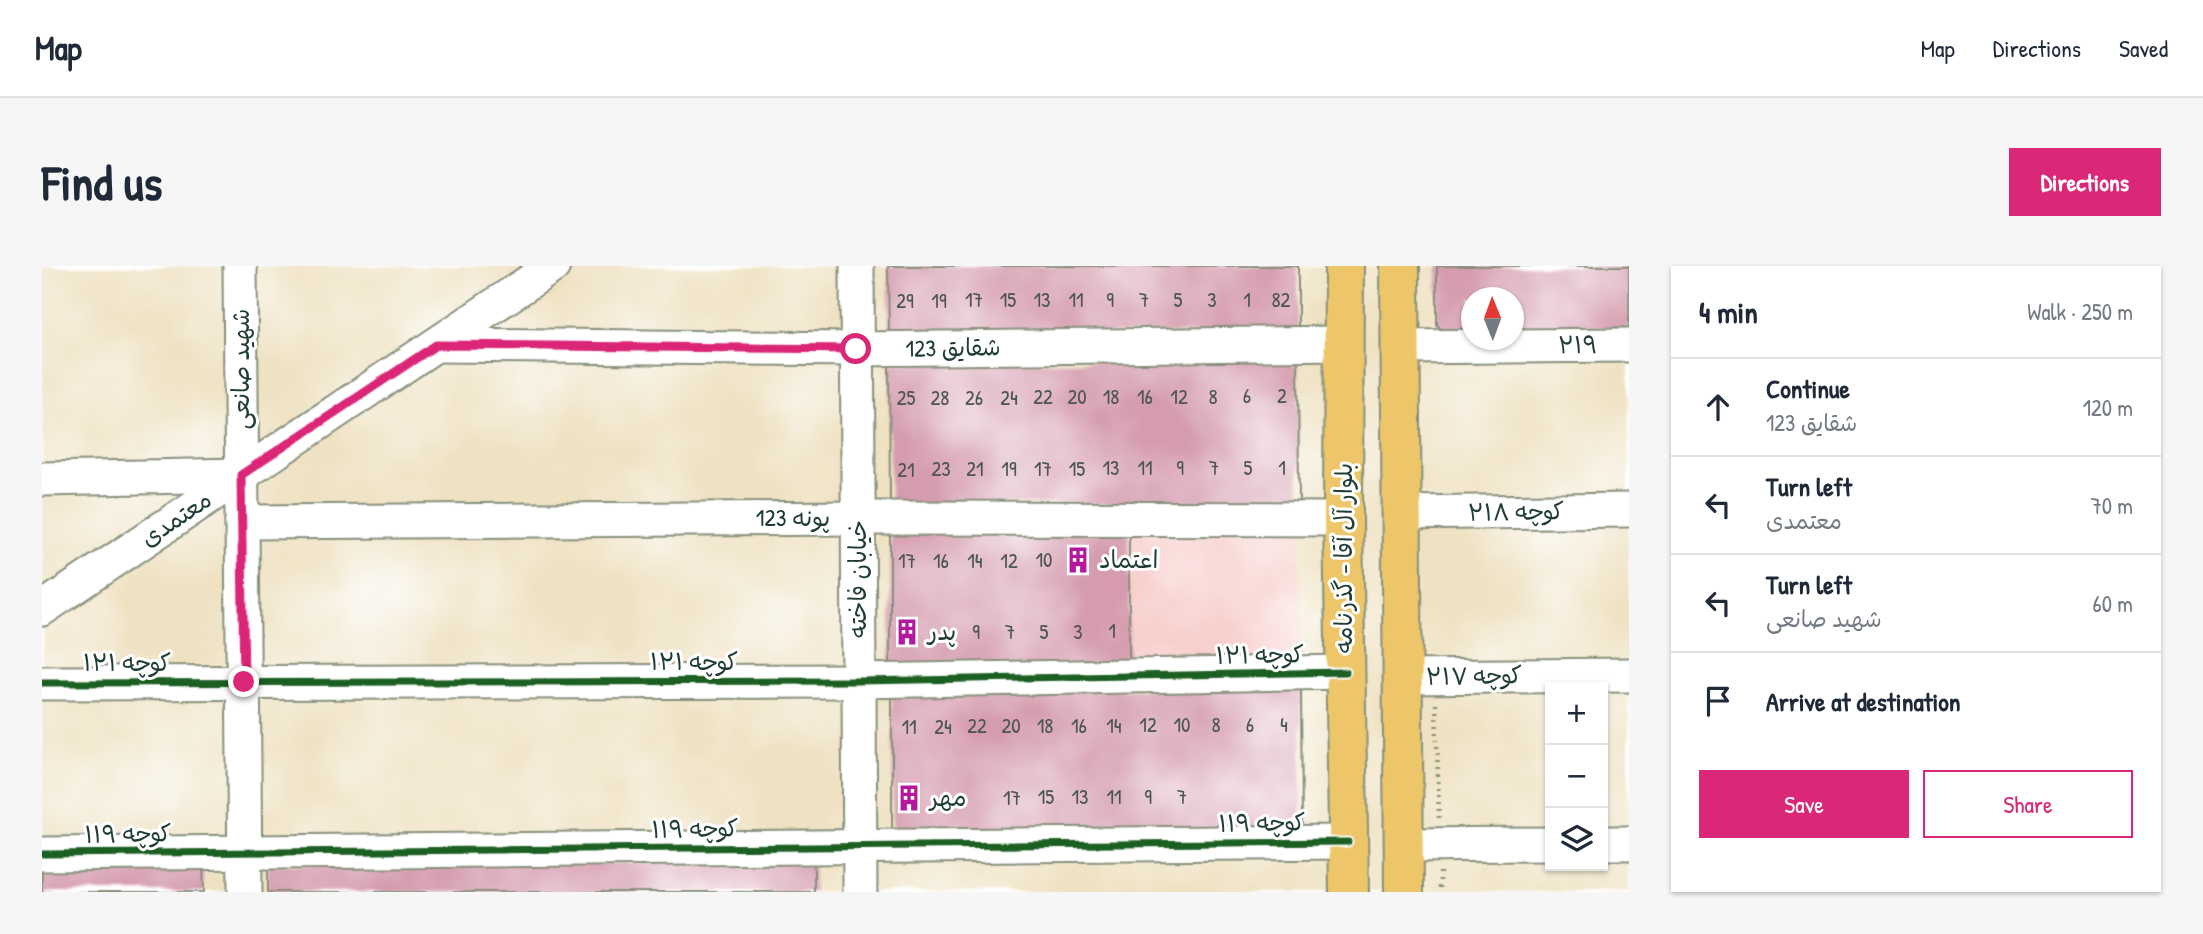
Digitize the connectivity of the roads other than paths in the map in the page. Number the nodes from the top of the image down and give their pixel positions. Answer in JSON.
{"nodes":[{"id":1,"x":240,"y":266,"type":"edge"},
{"id":2,"x":553,"y":266,"type":"edge"},
{"id":3,"x":857,"y":266,"type":"edge"},
{"id":4,"x":1344,"y":266,"type":"edge"},
{"id":5,"x":1400,"y":266,"type":"edge"},
{"id":6,"x":1344,"y":343,"type":"junction"},
{"id":7,"x":436,"y":345,"type":"junction"},
{"id":8,"x":1629,"y":345,"type":"edge"},
{"id":9,"x":1400,"y":347,"type":"junction"},
{"id":10,"x":856,"y":349,"type":"junction"},
{"id":11,"x":241,"y":475,"type":"junction"},
{"id":12,"x":42,"y":479,"type":"edge"},
{"id":13,"x":1629,"y":510,"type":"edge"},
{"id":14,"x":1402,"y":513,"type":"junction"},
{"id":15,"x":858,"y":518,"type":"junction"},
{"id":16,"x":1343,"y":519,"type":"junction"},
{"id":17,"x":242,"y":522,"type":"junction"},
{"id":18,"x":42,"y":608,"type":"edge"},
{"id":19,"x":1345,"y":662,"type":"junction"},
{"id":20,"x":1403,"y":664,"type":"junction"},
{"id":21,"x":1629,"y":675,"type":"edge"},
{"id":22,"x":859,"y":681,"type":"junction"},
{"id":23,"x":244,"y":682,"type":"junction"},
{"id":24,"x":42,"y":683,"type":"edge"},
{"id":25,"x":1348,"y":842,"type":"junction"},
{"id":26,"x":1629,"y":843,"type":"edge"},
{"id":27,"x":1545,"y":844,"type":"edge"},
{"id":28,"x":1608,"y":844,"type":"edge"},
{"id":29,"x":1404,"y":845,"type":"junction"},
{"id":30,"x":859,"y":847,"type":"junction"},
{"id":31,"x":245,"y":852,"type":"junction"},
{"id":32,"x":42,"y":854,"type":"edge"},
{"id":33,"x":245,"y":892,"type":"edge"},
{"id":34,"x":860,"y":892,"type":"edge"},
{"id":35,"x":1349,"y":892,"type":"edge"},
{"id":36,"x":1404,"y":892,"type":"edge"}],
"edges":[{"from":1,"to":11,"type":"street","name":"شهید صانعی"},
{"from":2,"to":7,"type":"street","name":"معتمدی"},
{"from":3,"to":10,"type":"street","name":"خیابان فاخته"},
{"from":4,"to":6,"type":"main road","name":"بلوار آل آقا - گذرنامه"},
{"from":5,"to":9,"type":"main road"},
{"from":6,"to":10,"type":"street","name":"123 شقایق"},
{"from":6,"to":16,"type":"main road","name":"بلوار آل آقا - گذرنامه"},
{"from":7,"to":10,"type":"street","name":"123 شقایق"},
{"from":7,"to":11,"type":"street","name":"معتمدی"},
{"from":8,"to":9,"type":"street","name":"۲۱۹"},
{"from":9,"to":14,"type":"main road"},
{"from":10,"to":15,"type":"street","name":"خیابان فاخته"},
{"from":11,"to":12,"type":"street"},
{"from":11,"to":17,"type":"street","name":"شهید صانعی"},
{"from":11,"to":18,"type":"street","name":"معتمدی"},
{"from":13,"to":14,"type":"street","name":"کوچه ۲۱۸"},
{"from":14,"to":20,"type":"main road"},
{"from":15,"to":16,"type":"street","name":"123 پونه"},
{"from":15,"to":17,"type":"street","name":"123 پونه"},
{"from":15,"to":22,"type":"street","name":"خیابان فاخته"},
{"from":16,"to":19,"type":"main road","name":"بلوار آل آقا - گذرنامه"},
{"from":17,"to":23,"type":"street","name":"شهید صانعی"},
{"from":19,"to":20,"type":"main road"},
{"from":19,"to":22,"type":"street","name":"کوچه ۱۲۱"},
{"from":19,"to":25,"type":"main road","name":"بلوار آل آقا - گذرنامه"},
{"from":20,"to":21,"type":"street","name":"کوچه ۲۱۷"},
{"from":20,"to":29,"type":"main road"},
{"from":22,"to":23,"type":"street","name":"کوچه ۱۲۱"},
{"from":22,"to":30,"type":"street","name":"خیابان فاخته"},
{"from":23,"to":24,"type":"street","name":"کوچه ۱۲۱"},
{"from":23,"to":31,"type":"street","name":"شهید صانعی"},
{"from":25,"to":30,"type":"street","name":"کوچه ۱۱۹"},
{"from":25,"to":35,"type":"main road","name":"بلوار آل آقا - گذرنامه"},
{"from":26,"to":28,"type":"street"},
{"from":27,"to":29,"type":"street"},
{"from":29,"to":36,"type":"main road"},
{"from":30,"to":31,"type":"street","name":"کوچه ۱۱۹"},
{"from":30,"to":34,"type":"street","name":"خیابان فاخته"},
{"from":31,"to":32,"type":"street","name":"کوچه ۱۱۹"},
{"from":31,"to":33,"type":"street","name":"شهید صانعی"}]}
